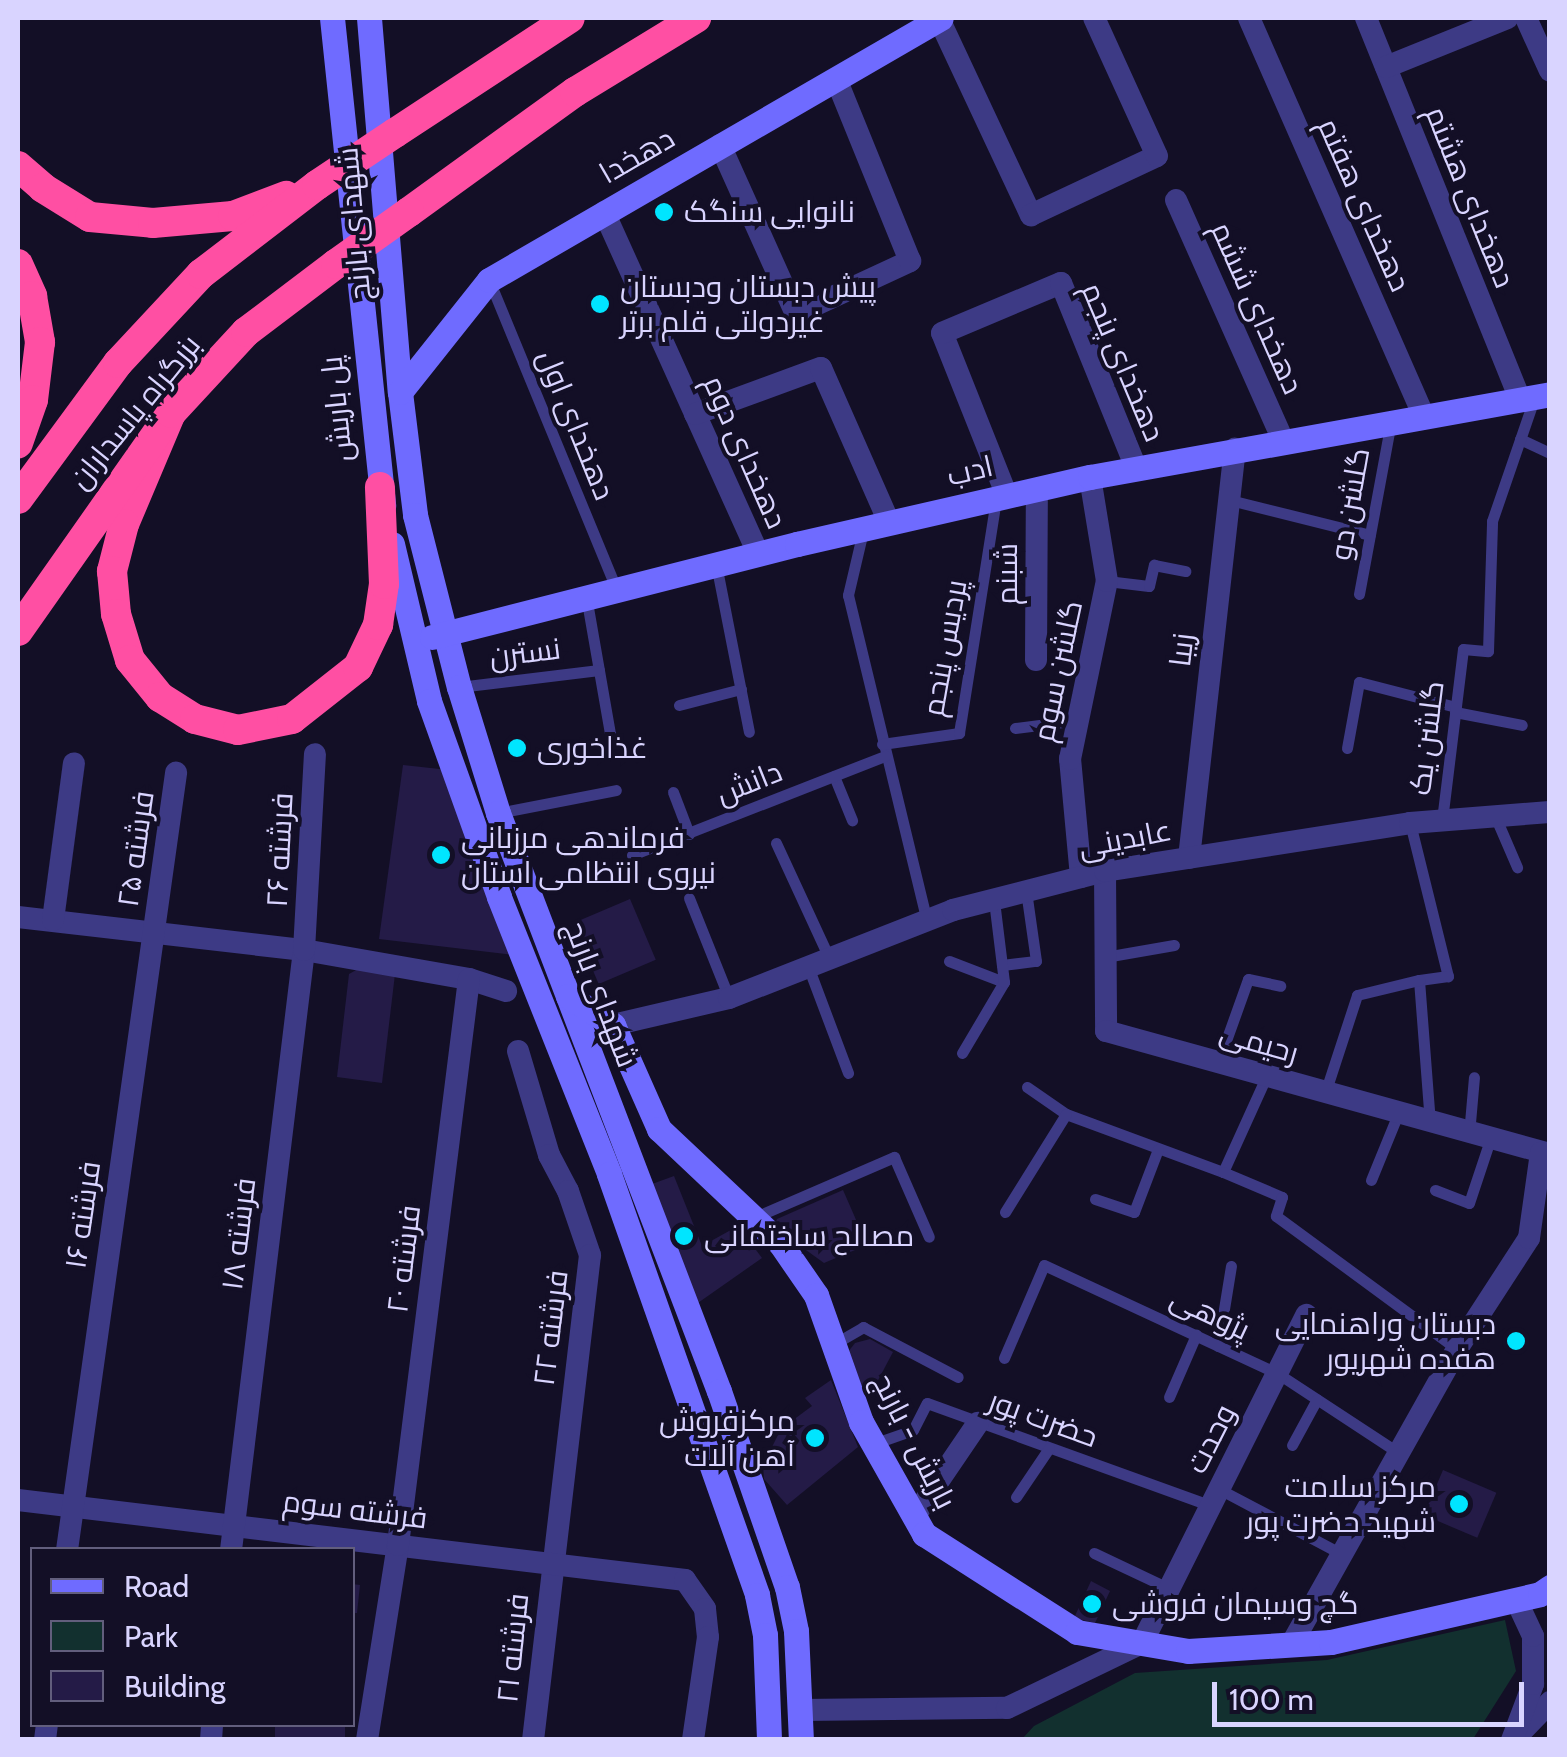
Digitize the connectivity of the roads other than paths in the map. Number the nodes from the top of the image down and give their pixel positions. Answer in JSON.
{"nodes":[{"id":1,"x":332,"y":18,"type":"edge"},
{"id":2,"x":369,"y":18,"type":"edge"},
{"id":3,"x":570,"y":18,"type":"edge"},
{"id":4,"x":696,"y":18,"type":"edge"},
{"id":5,"x":940,"y":18,"type":"edge"},
{"id":6,"x":1094,"y":18,"type":"edge"},
{"id":7,"x":1249,"y":18,"type":"edge"},
{"id":8,"x":1366,"y":18,"type":"edge"},
{"id":9,"x":1507,"y":18,"type":"edge"},
{"id":10,"x":1526,"y":18,"type":"edge"},
{"id":11,"x":542,"y":29,"type":"edge"},
{"id":12,"x":1386,"y":66,"type":"junction"},
{"id":13,"x":1550,"y":71,"type":"edge"},
{"id":14,"x":836,"y":79,"type":"junction"},
{"id":15,"x":720,"y":145,"type":"junction"},
{"id":16,"x":18,"y":166,"type":"edge"},
{"id":17,"x":317,"y":185,"type":"junction"},
{"id":18,"x":1176,"y":200,"type":"dead end"},
{"id":19,"x":604,"y":212,"type":"junction"},
{"id":20,"x":18,"y":264,"type":"edge"},
{"id":21,"x":489,"y":280,"type":"junction"},
{"id":22,"x":40,"y":342,"type":"junction"},
{"id":23,"x":18,"y":392,"type":"edge"},
{"id":24,"x":400,"y":392,"type":"junction"},
{"id":25,"x":1535,"y":396,"type":"edge"},
{"id":26,"x":171,"y":414,"type":"junction"},
{"id":27,"x":695,"y":414,"type":"junction"},
{"id":28,"x":1424,"y":417,"type":"junction"},
{"id":29,"x":1391,"y":422,"type":"junction"},
{"id":30,"x":1520,"y":439,"type":"junction"},
{"id":31,"x":1283,"y":440,"type":"junction"},
{"id":32,"x":18,"y":443,"type":"edge"},
{"id":33,"x":1236,"y":449,"type":"junction"},
{"id":34,"x":1550,"y":454,"type":"edge"},
{"id":35,"x":1136,"y":468,"type":"junction"},
{"id":36,"x":1090,"y":477,"type":"junction"},
{"id":37,"x":380,"y":487,"type":"junction"},
{"id":38,"x":1037,"y":489,"type":"junction"},
{"id":39,"x":1001,"y":497,"type":"junction"},
{"id":40,"x":18,"y":500,"type":"edge"},
{"id":41,"x":1230,"y":500,"type":"junction"},
{"id":42,"x":877,"y":524,"type":"junction"},
{"id":43,"x":1370,"y":535,"type":"junction"},
{"id":44,"x":758,"y":553,"type":"junction"},
{"id":45,"x":716,"y":564,"type":"junction"},
{"id":46,"x":1185,"y":572,"type":"dead end"},
{"id":47,"x":1107,"y":581,"type":"junction"},
{"id":48,"x":616,"y":588,"type":"junction"},
{"id":49,"x":1360,"y":594,"type":"dead end"},
{"id":50,"x":586,"y":596,"type":"junction"},
{"id":51,"x":18,"y":631,"type":"edge"},
{"id":52,"x":446,"y":632,"type":"junction"},
{"id":53,"x":413,"y":644,"type":"junction"},
{"id":54,"x":1036,"y":660,"type":"dead end"},
{"id":55,"x":598,"y":670,"type":"junction"},
{"id":56,"x":458,"y":687,"type":"junction"},
{"id":57,"x":741,"y":689,"type":"junction"},
{"id":58,"x":679,"y":705,"type":"dead end"},
{"id":59,"x":1456,"y":710,"type":"junction"},
{"id":60,"x":1078,"y":720,"type":"junction"},
{"id":61,"x":1522,"y":725,"type":"dead end"},
{"id":62,"x":1015,"y":728,"type":"dead end"},
{"id":63,"x":749,"y":732,"type":"dead end"},
{"id":64,"x":610,"y":734,"type":"dead end"},
{"id":65,"x":1348,"y":748,"type":"dead end"},
{"id":66,"x":883,"y":750,"type":"junction"},
{"id":67,"x":315,"y":754,"type":"dead end"},
{"id":68,"x":74,"y":763,"type":"dead end"},
{"id":69,"x":176,"y":773,"type":"dead end"},
{"id":70,"x":834,"y":776,"type":"junction"},
{"id":71,"x":616,"y":790,"type":"dead end"},
{"id":72,"x":672,"y":792,"type":"dead end"},
{"id":73,"x":498,"y":812,"type":"junction"},
{"id":74,"x":1550,"y":812,"type":"edge"},
{"id":75,"x":1495,"y":816,"type":"junction"},
{"id":76,"x":852,"y":820,"type":"dead end"},
{"id":77,"x":1442,"y":820,"type":"junction"},
{"id":78,"x":1410,"y":822,"type":"junction"},
{"id":79,"x":689,"y":834,"type":"junction"},
{"id":80,"x":776,"y":844,"type":"dead end"},
{"id":81,"x":632,"y":856,"type":"dead end"},
{"id":82,"x":1189,"y":858,"type":"junction"},
{"id":83,"x":1516,"y":867,"type":"dead end"},
{"id":84,"x":1105,"y":871,"type":"junction"},
{"id":85,"x":1081,"y":877,"type":"junction"},
{"id":86,"x":1026,"y":892,"type":"junction"},
{"id":87,"x":689,"y":898,"type":"dead end"},
{"id":88,"x":994,"y":900,"type":"junction"},
{"id":89,"x":18,"y":917,"type":"edge"},
{"id":90,"x":53,"y":920,"type":"junction"},
{"id":91,"x":927,"y":920,"type":"junction"},
{"id":92,"x":154,"y":932,"type":"junction"},
{"id":93,"x":1174,"y":945,"type":"dead end"},
{"id":94,"x":304,"y":950,"type":"junction"},
{"id":95,"x":1106,"y":957,"type":"junction"},
{"id":96,"x":950,"y":961,"type":"dead end"},
{"id":97,"x":820,"y":964,"type":"junction"},
{"id":98,"x":1002,"y":965,"type":"junction"},
{"id":99,"x":469,"y":979,"type":"junction"},
{"id":100,"x":1420,"y":980,"type":"junction"},
{"id":101,"x":1004,"y":982,"type":"junction"},
{"id":102,"x":1280,"y":986,"type":"dead end"},
{"id":103,"x":506,"y":991,"type":"dead end"},
{"id":104,"x":568,"y":996,"type":"junction"},
{"id":105,"x":729,"y":998,"type":"junction"},
{"id":106,"x":613,"y":1025,"type":"junction"},
{"id":107,"x":518,"y":1051,"type":"dead end"},
{"id":108,"x":962,"y":1053,"type":"dead end"},
{"id":109,"x":1218,"y":1063,"type":"junction"},
{"id":110,"x":848,"y":1073,"type":"dead end"},
{"id":111,"x":1266,"y":1077,"type":"junction"},
{"id":112,"x":1474,"y":1077,"type":"dead end"},
{"id":113,"x":1027,"y":1087,"type":"dead end"},
{"id":114,"x":1324,"y":1093,"type":"junction"},
{"id":115,"x":1066,"y":1114,"type":"junction"},
{"id":116,"x":1398,"y":1114,"type":"junction"},
{"id":117,"x":1430,"y":1123,"type":"junction"},
{"id":118,"x":1480,"y":1137,"type":"junction"},
{"id":119,"x":1158,"y":1149,"type":"junction"},
{"id":120,"x":1546,"y":1153,"type":"edge"},
{"id":121,"x":1223,"y":1172,"type":"junction"},
{"id":122,"x":1371,"y":1180,"type":"dead end"},
{"id":123,"x":1436,"y":1190,"type":"dead end"},
{"id":124,"x":1096,"y":1199,"type":"dead end"},
{"id":125,"x":1004,"y":1212,"type":"dead end"},
{"id":126,"x":753,"y":1218,"type":"junction"},
{"id":127,"x":929,"y":1238,"type":"dead end"},
{"id":128,"x":1231,"y":1266,"type":"dead end"},
{"id":129,"x":1306,"y":1316,"type":"dead end"},
{"id":130,"x":1196,"y":1336,"type":"junction"},
{"id":131,"x":834,"y":1344,"type":"junction"},
{"id":132,"x":1218,"y":1346,"type":"junction"},
{"id":133,"x":1457,"y":1349,"type":"junction"},
{"id":134,"x":1004,"y":1358,"type":"dead end"},
{"id":135,"x":1277,"y":1373,"type":"junction"},
{"id":136,"x":958,"y":1377,"type":"dead end"},
{"id":137,"x":1169,"y":1397,"type":"dead end"},
{"id":138,"x":1317,"y":1400,"type":"junction"},
{"id":139,"x":978,"y":1422,"type":"junction"},
{"id":140,"x":874,"y":1444,"type":"junction"},
{"id":141,"x":1292,"y":1445,"type":"dead end"},
{"id":142,"x":1048,"y":1448,"type":"junction"},
{"id":143,"x":1399,"y":1453,"type":"junction"},
{"id":144,"x":1016,"y":1496,"type":"dead end"},
{"id":145,"x":1215,"y":1497,"type":"junction"},
{"id":146,"x":18,"y":1500,"type":"edge"},
{"id":147,"x":72,"y":1506,"type":"junction"},
{"id":148,"x":914,"y":1516,"type":"junction"},
{"id":149,"x":234,"y":1526,"type":"junction"},
{"id":150,"x":398,"y":1545,"type":"junction"},
{"id":151,"x":67,"y":1547,"type":"edge"},
{"id":152,"x":231,"y":1547,"type":"edge"},
{"id":153,"x":1094,"y":1553,"type":"dead end"},
{"id":154,"x":1342,"y":1554,"type":"junction"},
{"id":155,"x":552,"y":1564,"type":"junction"},
{"id":156,"x":1550,"y":1587,"type":"edge"},
{"id":157,"x":1170,"y":1589,"type":"junction"},
{"id":158,"x":1516,"y":1600,"type":"junction"},
{"id":159,"x":1142,"y":1643,"type":"junction"},
{"id":160,"x":1291,"y":1645,"type":"junction"},
{"id":161,"x":1550,"y":1702,"type":"edge"},
{"id":162,"x":801,"y":1710,"type":"junction"},
{"id":163,"x":366,"y":1740,"type":"edge"},
{"id":164,"x":533,"y":1740,"type":"edge"},
{"id":165,"x":693,"y":1740,"type":"edge"},
{"id":166,"x":769,"y":1740,"type":"edge"},
{"id":167,"x":801,"y":1740,"type":"edge"},
{"id":168,"x":1513,"y":1740,"type":"edge"}],
"edges":[{"from":1,"to":37,"type":"main road","name":"پل باریش"},
{"from":2,"to":24,"type":"main road","name":"شهدای بارنج"},
{"from":3,"to":11,"type":"highway"},
{"from":4,"to":26,"type":"highway","name":"بزرگراه پاسداران","bridge":true},
{"from":5,"to":6,"type":"street"},
{"from":5,"to":14,"type":"main road","name":"دهخدا"},
{"from":7,"to":28,"type":"street","name":"دهخدای هفتم"},
{"from":8,"to":12,"type":"street","name":"دهخدای هشتم"},
{"from":9,"to":12,"type":"street"},
{"from":10,"to":13,"type":"street"},
{"from":11,"to":17,"type":"highway","bridge":true},
{"from":12,"to":25,"type":"street","name":"دهخدای هشتم"},
{"from":14,"to":15,"type":"main road","name":"دهخدا"},
{"from":14,"to":15,"type":"street"},
{"from":15,"to":19,"type":"main road","name":"دهخدا"},
{"from":16,"to":17,"type":"highway"},
{"from":17,"to":40,"type":"highway","name":"بزرگراه پاسداران"},
{"from":18,"to":31,"type":"street","name":"دهخدای ششم"},
{"from":19,"to":21,"type":"main road","name":"دهخدا"},
{"from":19,"to":27,"type":"street","name":"دهخدای دوم"},
{"from":20,"to":22,"type":"highway"},
{"from":21,"to":24,"type":"main road","name":"دهخدا"},
{"from":21,"to":48,"type":"lane","name":"دهخدای اول"},
{"from":22,"to":23,"type":"lane"},
{"from":22,"to":32,"type":"highway"},
{"from":24,"to":52,"type":"main road","name":"شهدای بارنج"},
{"from":25,"to":28,"type":"main road","name":"ادب"},
{"from":25,"to":30,"type":"lane","name":"گلشن یک"},
{"from":26,"to":37,"type":"highway"},
{"from":26,"to":51,"type":"highway","name":"بزرگراه پاسداران"},
{"from":27,"to":42,"type":"street"},
{"from":27,"to":44,"type":"street","name":"دهخدای دوم"},
{"from":28,"to":29,"type":"main road","name":"ادب"},
{"from":29,"to":31,"type":"main road","name":"ادب"},
{"from":29,"to":43,"type":"lane","name":"گلشن دو"},
{"from":30,"to":34,"type":"lane"},
{"from":30,"to":59,"type":"lane","name":"گلشن یک"},
{"from":31,"to":33,"type":"main road","name":"ادب"},
{"from":33,"to":35,"type":"main road","name":"ادب"},
{"from":33,"to":41,"type":"street","name":"زیبا"},
{"from":35,"to":36,"type":"main road","name":"ادب"},
{"from":35,"to":39,"type":"street","name":"دهخدای پنجم"},
{"from":36,"to":38,"type":"main road","name":"ادب"},
{"from":36,"to":47,"type":"street","name":"گلشن سوم"},
{"from":37,"to":53,"type":"main road","name":"پل باریش"},
{"from":38,"to":39,"type":"main road","name":"ادب"},
{"from":38,"to":54,"type":"street","name":"شبنم"},
{"from":39,"to":42,"type":"main road","name":"ادب"},
{"from":39,"to":66,"type":"lane","name":"پردیس پنجم"},
{"from":41,"to":43,"type":"lane"},
{"from":41,"to":82,"type":"street","name":"زیبا"},
{"from":42,"to":44,"type":"main road","name":"ادب"},
{"from":42,"to":66,"type":"lane"},
{"from":43,"to":49,"type":"lane","name":"گلشن دو"},
{"from":44,"to":45,"type":"main road","name":"ادب"},
{"from":45,"to":48,"type":"main road","name":"ادب"},
{"from":45,"to":57,"type":"lane"},
{"from":46,"to":47,"type":"lane"},
{"from":47,"to":60,"type":"street","name":"گلشن سوم"},
{"from":48,"to":50,"type":"main road","name":"ادب"},
{"from":50,"to":52,"type":"main road","name":"ادب"},
{"from":50,"to":55,"type":"lane"},
{"from":52,"to":53,"type":"main road","name":"ادب"},
{"from":52,"to":56,"type":"main road","name":"شهدای بارنج"},
{"from":53,"to":166,"type":"main road","name":"شهدای بارنج"},
{"from":55,"to":56,"type":"lane","name":"نسترن"},
{"from":55,"to":64,"type":"lane"},
{"from":56,"to":73,"type":"main road","name":"شهدای بارنج"},
{"from":57,"to":58,"type":"lane"},
{"from":57,"to":63,"type":"lane"},
{"from":59,"to":61,"type":"lane"},
{"from":59,"to":65,"type":"lane"},
{"from":59,"to":77,"type":"lane","name":"گلشن یک"},
{"from":60,"to":62,"type":"lane"},
{"from":60,"to":85,"type":"street","name":"گلشن سوم"},
{"from":66,"to":70,"type":"lane","name":"دانش"},
{"from":66,"to":91,"type":"lane"},
{"from":67,"to":94,"type":"street","name":"۲۶ فرشته"},
{"from":68,"to":90,"type":"street"},
{"from":69,"to":92,"type":"street","name":"۲۵ فرشته"},
{"from":70,"to":76,"type":"lane"},
{"from":70,"to":79,"type":"lane","name":"دانش"},
{"from":71,"to":73,"type":"lane"},
{"from":72,"to":79,"type":"lane"},
{"from":73,"to":104,"type":"main road","name":"شهدای بارنج"},
{"from":74,"to":75,"type":"street","name":"عابدینی"},
{"from":75,"to":77,"type":"street","name":"عابدینی"},
{"from":75,"to":83,"type":"lane"},
{"from":77,"to":78,"type":"street","name":"عابدینی"},
{"from":78,"to":82,"type":"street","name":"عابدینی"},
{"from":78,"to":100,"type":"lane"},
{"from":79,"to":81,"type":"lane","name":"دانش"},
{"from":80,"to":97,"type":"lane"},
{"from":82,"to":84,"type":"street","name":"عابدینی"},
{"from":84,"to":85,"type":"street","name":"عابدینی"},
{"from":84,"to":95,"type":"street","name":"رحیمی"},
{"from":85,"to":86,"type":"street","name":"عابدینی"},
{"from":86,"to":88,"type":"street","name":"عابدینی"},
{"from":86,"to":98,"type":"lane"},
{"from":87,"to":105,"type":"lane"},
{"from":88,"to":91,"type":"street","name":"عابدینی"},
{"from":88,"to":98,"type":"lane"},
{"from":89,"to":90,"type":"street"},
{"from":90,"to":92,"type":"street"},
{"from":91,"to":97,"type":"street","name":"عابدینی"},
{"from":92,"to":94,"type":"street"},
{"from":92,"to":147,"type":"street","name":"۱۶ فرشته"},
{"from":93,"to":95,"type":"lane"},
{"from":94,"to":99,"type":"street"},
{"from":94,"to":149,"type":"street","name":"۱۸ فرشته"},
{"from":95,"to":109,"type":"street","name":"رحیمی"},
{"from":96,"to":101,"type":"lane"},
{"from":97,"to":105,"type":"street","name":"عابدینی"},
{"from":97,"to":110,"type":"lane"},
{"from":98,"to":101,"type":"lane"},
{"from":99,"to":103,"type":"street"},
{"from":99,"to":150,"type":"street","name":"۲۰ فرشته"},
{"from":100,"to":114,"type":"lane"},
{"from":100,"to":117,"type":"lane"},
{"from":101,"to":108,"type":"lane"},
{"from":102,"to":109,"type":"lane"},
{"from":104,"to":106,"type":"main road"},
{"from":104,"to":162,"type":"main road","name":"شهدای بارنج"},
{"from":105,"to":106,"type":"street","name":"عابدینی"},
{"from":106,"to":126,"type":"main road","name":"باریش - بارنج"},
{"from":107,"to":155,"type":"street","name":"۲۲ فرشته"},
{"from":109,"to":111,"type":"street","name":"رحیمی"},
{"from":111,"to":114,"type":"street","name":"رحیمی"},
{"from":111,"to":121,"type":"lane"},
{"from":112,"to":118,"type":"lane"},
{"from":113,"to":115,"type":"lane"},
{"from":114,"to":116,"type":"street","name":"رحیمی"},
{"from":115,"to":119,"type":"lane"},
{"from":115,"to":125,"type":"lane"},
{"from":116,"to":117,"type":"street","name":"رحیمی"},
{"from":116,"to":122,"type":"lane"},
{"from":117,"to":118,"type":"street","name":"رحیمی"},
{"from":118,"to":120,"type":"street","name":"رحیمی"},
{"from":118,"to":123,"type":"lane"},
{"from":119,"to":121,"type":"lane"},
{"from":119,"to":124,"type":"lane"},
{"from":120,"to":133,"type":"street"},
{"from":121,"to":133,"type":"lane"},
{"from":126,"to":127,"type":"lane"},
{"from":126,"to":131,"type":"main road","name":"باریش - بارنج"},
{"from":128,"to":132,"type":"lane"},
{"from":129,"to":135,"type":"street","name":"وحدت"},
{"from":130,"to":132,"type":"lane","name":"پژوهی"},
{"from":130,"to":134,"type":"lane","name":"پژوهی"},
{"from":130,"to":137,"type":"lane"},
{"from":131,"to":136,"type":"lane"},
{"from":131,"to":140,"type":"main road","name":"باریش - بارنج"},
{"from":132,"to":135,"type":"lane","name":"پژوهی"},
{"from":133,"to":143,"type":"street"},
{"from":135,"to":138,"type":"lane","name":"پژوهی"},
{"from":135,"to":145,"type":"street","name":"وحدت"},
{"from":138,"to":141,"type":"lane"},
{"from":138,"to":143,"type":"lane","name":"پژوهی"},
{"from":139,"to":140,"type":"lane","name":"حضرت پور"},
{"from":139,"to":142,"type":"lane","name":"حضرت پور"},
{"from":139,"to":148,"type":"street"},
{"from":140,"to":148,"type":"main road","name":"باریش - بارنج"},
{"from":142,"to":144,"type":"lane"},
{"from":142,"to":145,"type":"lane","name":"حضرت پور"},
{"from":143,"to":154,"type":"street"},
{"from":145,"to":154,"type":"lane","name":"حضرت پور"},
{"from":145,"to":157,"type":"street","name":"وحدت"},
{"from":146,"to":147,"type":"street","name":"فرشته سوم"},
{"from":147,"to":149,"type":"street","name":"فرشته سوم"},
{"from":147,"to":151,"type":"street","name":"۱۶ فرشته"},
{"from":148,"to":159,"type":"main road","name":"باریش - بارنج"},
{"from":149,"to":150,"type":"street","name":"فرشته سوم"},
{"from":149,"to":152,"type":"street","name":"۱۸ فرشته"},
{"from":150,"to":155,"type":"street","name":"فرشته سوم"},
{"from":150,"to":163,"type":"street","name":"۲۰ فرشته"},
{"from":153,"to":157,"type":"lane"},
{"from":154,"to":160,"type":"street"},
{"from":155,"to":164,"type":"street","name":"۲۱ فرشته"},
{"from":155,"to":165,"type":"street","name":"فرشته سوم"},
{"from":156,"to":158,"type":"main road","name":"باریش - بارنج"},
{"from":157,"to":159,"type":"street","name":"وحدت"},
{"from":158,"to":160,"type":"main road","name":"باریش - بارنج"},
{"from":158,"to":168,"type":"street"},
{"from":159,"to":160,"type":"main road","name":"باریش - بارنج"},
{"from":159,"to":162,"type":"street"},
{"from":161,"to":168,"type":"street"},
{"from":162,"to":167,"type":"main road","name":"شهدای بارنج"}]}
